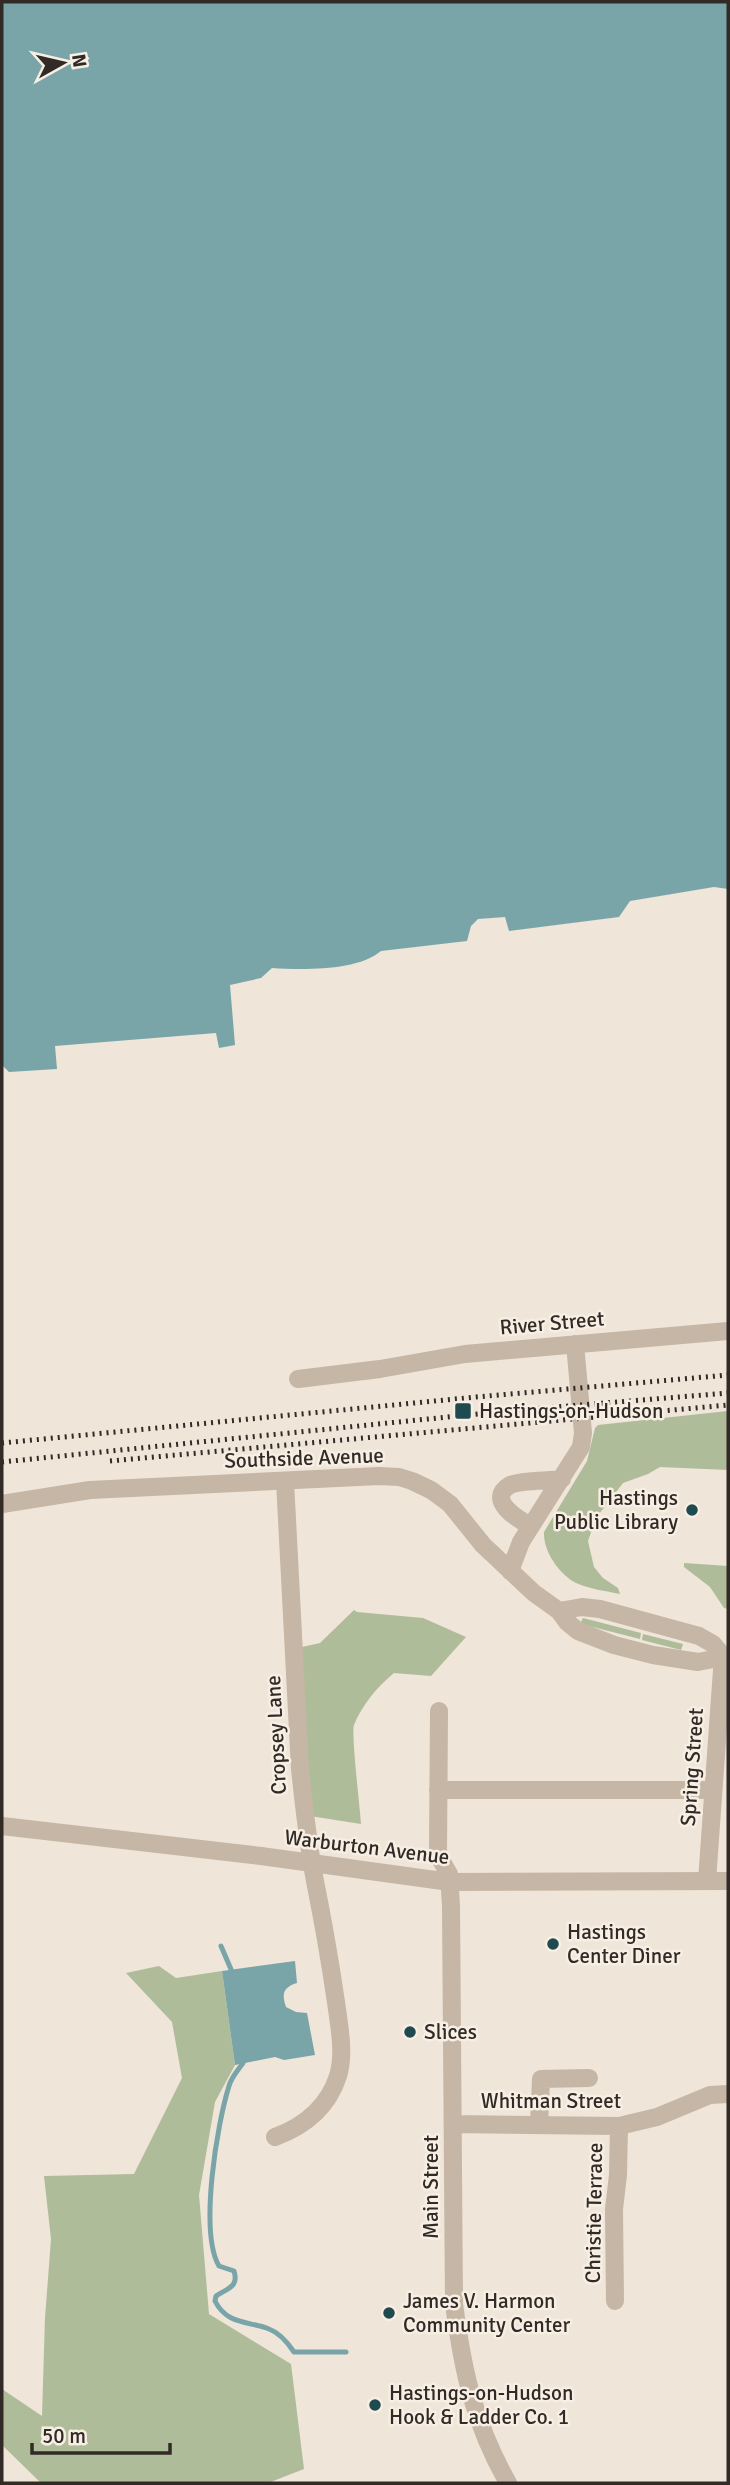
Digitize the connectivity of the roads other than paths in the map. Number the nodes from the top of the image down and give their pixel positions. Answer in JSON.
{"nodes":[{"id":1,"x":728,"y":1331,"type":"edge"},
{"id":2,"x":576,"y":1350,"type":"junction"},
{"id":3,"x":298,"y":1379,"type":"dead end"},
{"id":4,"x":562,"y":1479,"type":"junction"},
{"id":5,"x":285,"y":1481,"type":"junction"},
{"id":6,"x":2,"y":1504,"type":"edge"},
{"id":7,"x":531,"y":1526,"type":"junction"},
{"id":8,"x":510,"y":1571,"type":"junction"},
{"id":9,"x":559,"y":1611,"type":"junction"},
{"id":10,"x":726,"y":1656,"type":"edge"},
{"id":11,"x":439,"y":1711,"type":"dead end"},
{"id":12,"x":438,"y":1790,"type":"junction"},
{"id":13,"x":713,"y":1790,"type":"junction"},
{"id":14,"x":2,"y":1826,"type":"edge"},
{"id":15,"x":707,"y":1881,"type":"junction"},
{"id":16,"x":728,"y":1881,"type":"edge"},
{"id":17,"x":450,"y":1882,"type":"junction"},
{"id":18,"x":589,"y":2078,"type":"dead end"},
{"id":19,"x":728,"y":2094,"type":"edge"},
{"id":20,"x":453,"y":2124,"type":"junction"},
{"id":21,"x":538,"y":2125,"type":"junction"},
{"id":22,"x":619,"y":2126,"type":"junction"},
{"id":23,"x":275,"y":2137,"type":"dead end"},
{"id":24,"x":615,"y":2301,"type":"dead end"},
{"id":25,"x":503,"y":2482,"type":"edge"}],
"edges":[{"from":1,"to":2,"type":"street","name":"River Street"},
{"from":2,"to":3,"type":"street","name":"River Street"},
{"from":2,"to":4,"type":"street"},
{"from":4,"to":7,"type":"street"},
{"from":4,"to":7,"type":"street"},
{"from":5,"to":6,"type":"street","name":"Southside Avenue"},
{"from":5,"to":8,"type":"street","name":"Southside Avenue"},
{"from":5,"to":23,"type":"street","name":"Cropsey Lane"},
{"from":7,"to":8,"type":"street"},
{"from":8,"to":9,"type":"street","name":"Southside Avenue"},
{"from":9,"to":10,"type":"street"},
{"from":9,"to":10,"type":"street","name":"Southside Avenue"},
{"from":10,"to":13,"type":"street","name":"Spring Street"},
{"from":11,"to":12,"type":"street","name":"Main Street"},
{"from":12,"to":13,"type":"street"},
{"from":12,"to":17,"type":"street","name":"Main Street"},
{"from":13,"to":15,"type":"street","name":"Spring Street"},
{"from":14,"to":17,"type":"street","name":"Warburton Avenue"},
{"from":15,"to":16,"type":"street","name":"Warburton Avenue"},
{"from":15,"to":17,"type":"street","name":"Warburton Avenue"},
{"from":17,"to":20,"type":"street","name":"Main Street"},
{"from":18,"to":21,"type":"street"},
{"from":19,"to":22,"type":"street","name":"Whitman Street"},
{"from":20,"to":21,"type":"street","name":"Whitman Street"},
{"from":20,"to":25,"type":"street","name":"Main Street"},
{"from":21,"to":22,"type":"street","name":"Whitman Street"},
{"from":22,"to":24,"type":"street","name":"Christie Terrace"}]}
